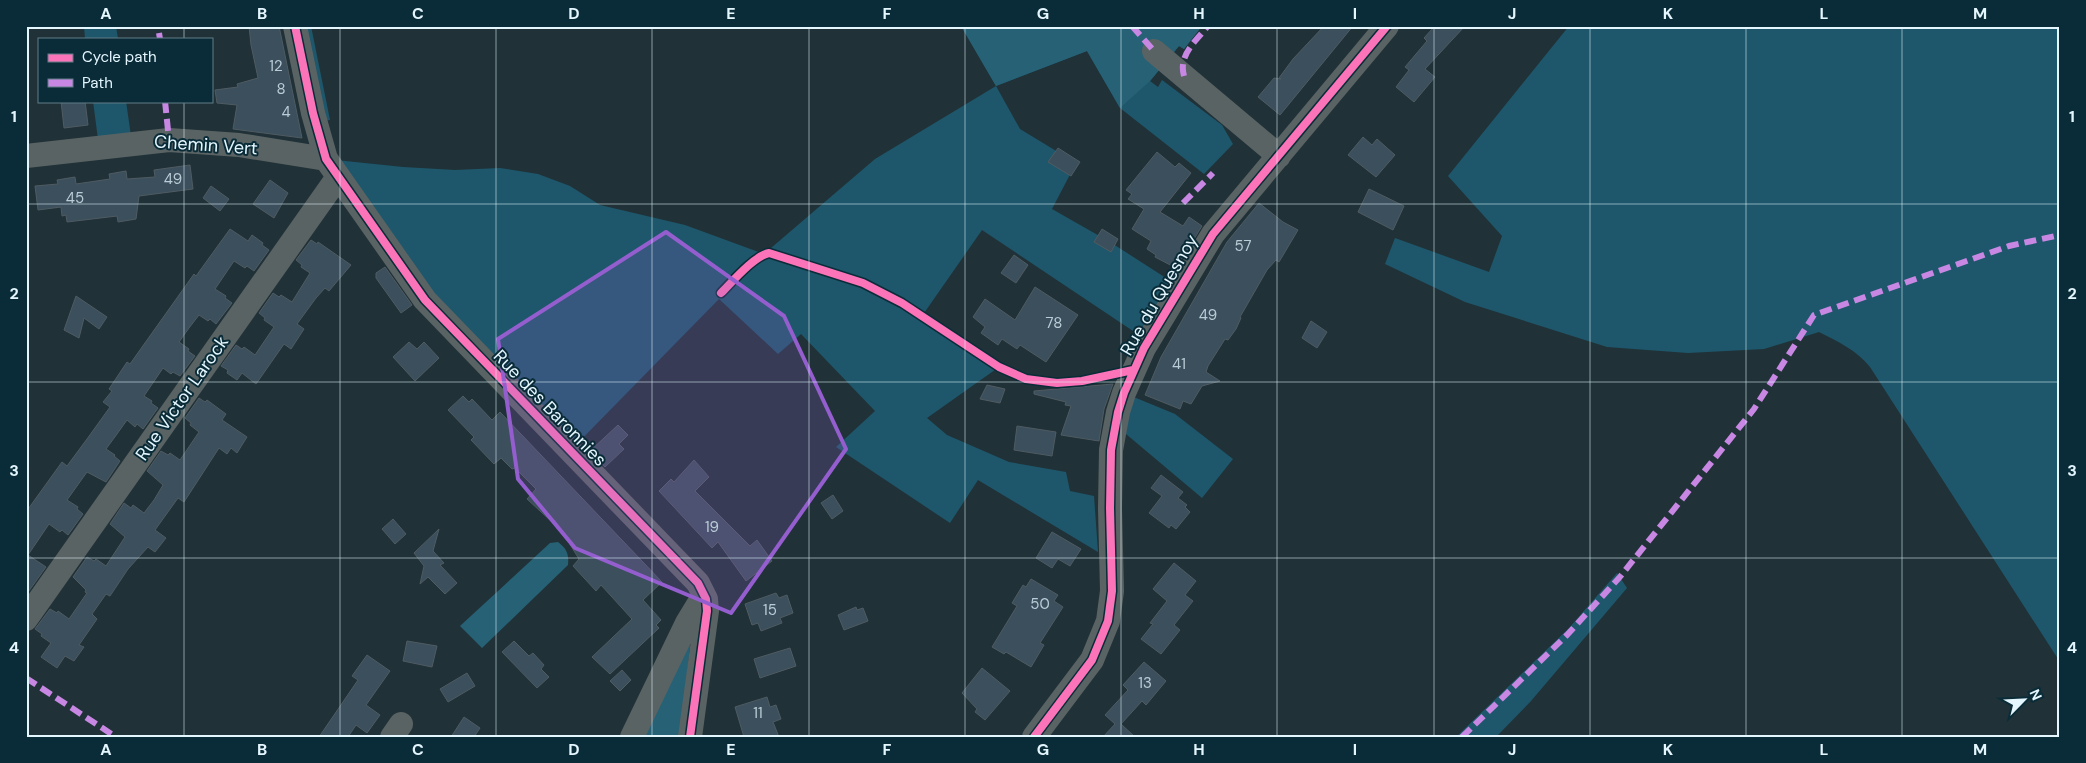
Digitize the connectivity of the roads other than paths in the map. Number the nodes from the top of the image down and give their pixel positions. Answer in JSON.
{"nodes":[{"id":1,"x":295,"y":26,"type":"edge"},
{"id":2,"x":1387,"y":26,"type":"edge"},
{"id":3,"x":1154,"y":51,"type":"dead end"},
{"id":4,"x":26,"y":156,"type":"edge"},
{"id":5,"x":1279,"y":156,"type":"junction"},
{"id":6,"x":332,"y":168,"type":"junction"},
{"id":7,"x":704,"y":595,"type":"junction"},
{"id":8,"x":26,"y":619,"type":"edge"},
{"id":9,"x":632,"y":737,"type":"edge"},
{"id":10,"x":690,"y":737,"type":"edge"},
{"id":11,"x":1034,"y":737,"type":"edge"}],
"edges":[{"from":1,"to":6,"type":"street","name":"Rue des Baronnies"},
{"from":2,"to":5,"type":"street","name":"Rue du Quesnoy"},
{"from":3,"to":5,"type":"street"},
{"from":4,"to":6,"type":"street","name":"Chemin Vert"},
{"from":5,"to":11,"type":"street","name":"Rue du Quesnoy"},
{"from":6,"to":7,"type":"street","name":"Rue des Baronnies"},
{"from":6,"to":8,"type":"street","name":"Rue Victor Larock"},
{"from":7,"to":9,"type":"street"},
{"from":7,"to":10,"type":"street"}]}
